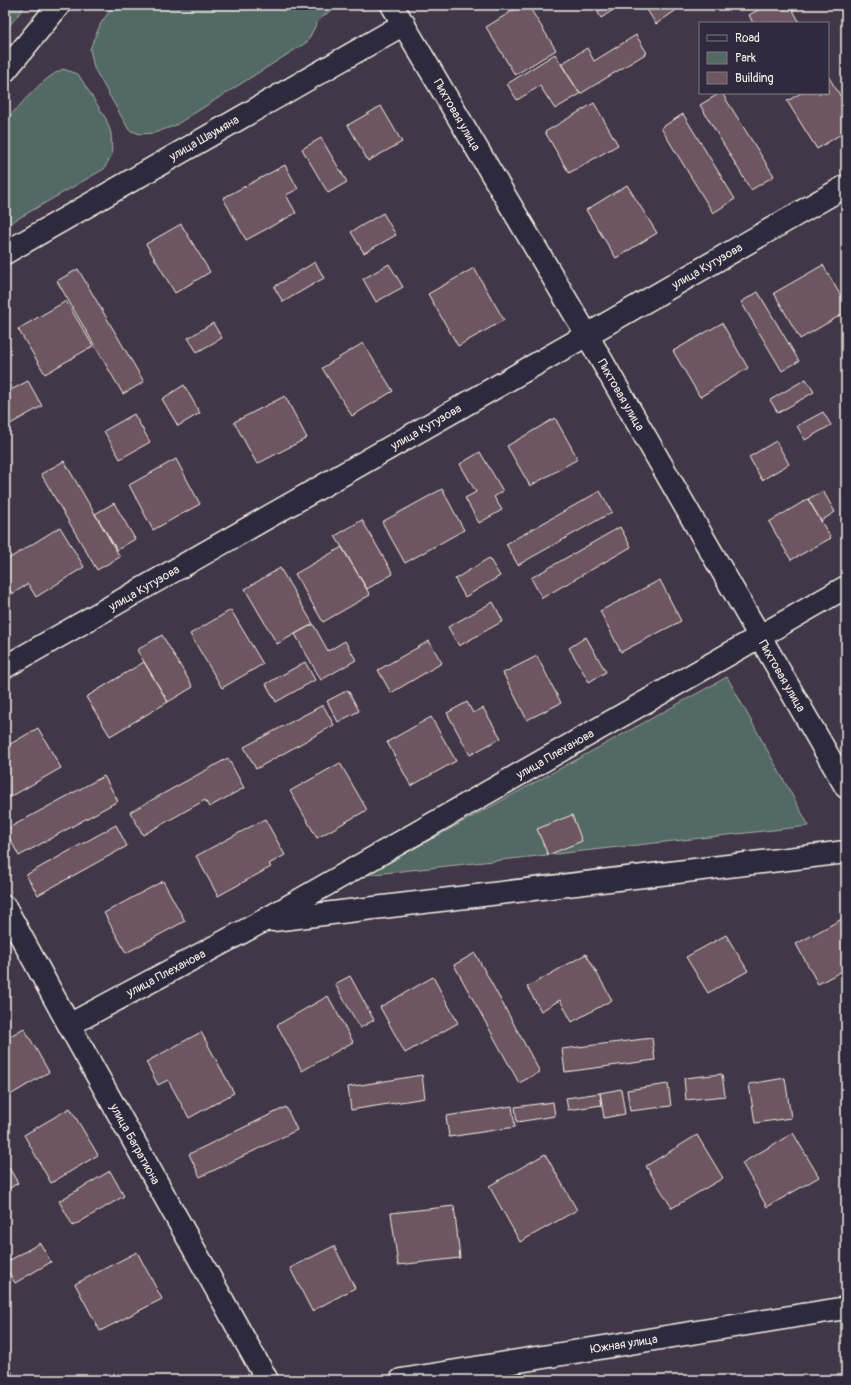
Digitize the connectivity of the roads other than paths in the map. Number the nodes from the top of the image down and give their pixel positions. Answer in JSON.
{"nodes":[{"id":1,"x":59,"y":5,"type":"edge"},
{"id":2,"x":392,"y":5,"type":"edge"},
{"id":3,"x":404,"y":24,"type":"junction"},
{"id":4,"x":5,"y":71,"type":"edge"},
{"id":5,"x":846,"y":186,"type":"edge"},
{"id":6,"x":5,"y":253,"type":"edge"},
{"id":7,"x":587,"y":335,"type":"junction"},
{"id":8,"x":846,"y":587,"type":"edge"},
{"id":9,"x":759,"y":636,"type":"junction"},
{"id":10,"x":5,"y":667,"type":"edge"},
{"id":11,"x":846,"y":787,"type":"edge"},
{"id":12,"x":846,"y":852,"type":"edge"},
{"id":13,"x":5,"y":908,"type":"edge"},
{"id":14,"x":263,"y":921,"type":"junction"},
{"id":15,"x":69,"y":1025,"type":"junction"},
{"id":16,"x":846,"y":1308,"type":"edge"},
{"id":17,"x":267,"y":1380,"type":"edge"},
{"id":18,"x":402,"y":1380,"type":"edge"}],
"edges":[{"from":1,"to":4,"type":"street"},
{"from":2,"to":3,"type":"street","name":"Пихтовая улица"},
{"from":3,"to":6,"type":"street","name":"улица Шаумяна"},
{"from":3,"to":7,"type":"street","name":"Пихтовая улица"},
{"from":5,"to":7,"type":"street","name":"улица Кутузова"},
{"from":7,"to":9,"type":"street","name":"Пихтовая улица"},
{"from":7,"to":10,"type":"street","name":"улица Кутузова"},
{"from":8,"to":9,"type":"street","name":"улица Плеханова"},
{"from":9,"to":11,"type":"street","name":"Пихтовая улица"},
{"from":9,"to":14,"type":"street","name":"улица Плеханова"},
{"from":12,"to":14,"type":"street","name":"улица Плеханова"},
{"from":13,"to":15,"type":"street","name":"улица Багратиона"},
{"from":14,"to":15,"type":"street","name":"улица Плеханова"},
{"from":15,"to":17,"type":"street","name":"улица Багратиона"},
{"from":16,"to":18,"type":"street","name":"Южная улица"}]}
